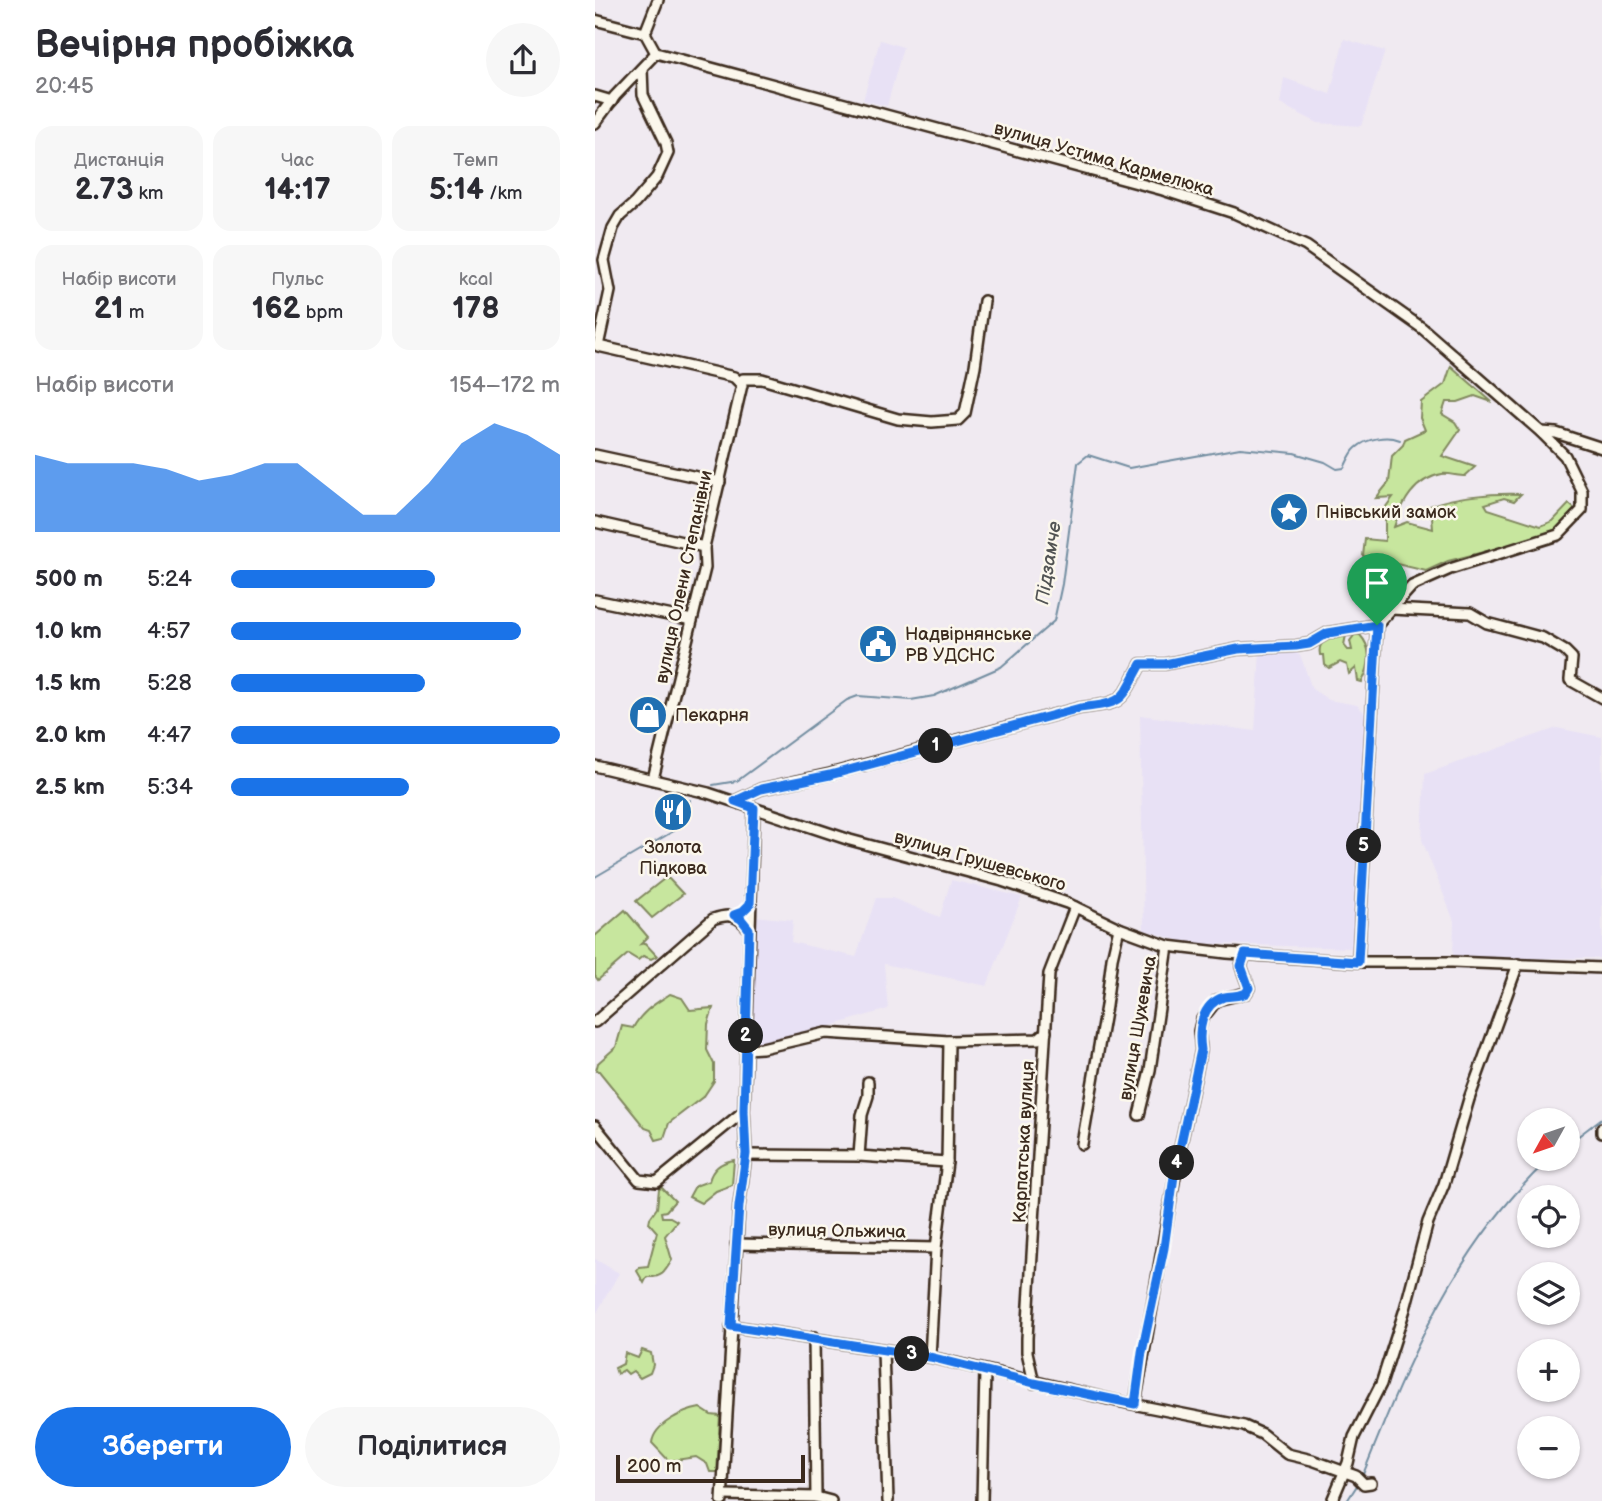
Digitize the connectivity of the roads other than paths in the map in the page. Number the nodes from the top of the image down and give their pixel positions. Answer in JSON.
{"nodes":[{"id":1,"x":658,"y":0,"type":"edge"},
{"id":2,"x":595,"y":20,"type":"edge"},
{"id":3,"x":645,"y":33,"type":"junction"},
{"id":4,"x":656,"y":54,"type":"junction"},
{"id":5,"x":642,"y":69,"type":"junction"},
{"id":6,"x":595,"y":96,"type":"edge"},
{"id":7,"x":612,"y":101,"type":"junction"},
{"id":8,"x":595,"y":123,"type":"edge"},
{"id":9,"x":984,"y":301,"type":"dead end"},
{"id":10,"x":741,"y":380,"type":"junction"},
{"id":11,"x":1541,"y":432,"type":"junction"},
{"id":12,"x":1602,"y":448,"type":"edge"},
{"id":13,"x":595,"y":455,"type":"edge"},
{"id":14,"x":720,"y":482,"type":"junction"},
{"id":15,"x":595,"y":522,"type":"edge"},
{"id":16,"x":704,"y":547,"type":"junction"},
{"id":17,"x":595,"y":600,"type":"edge"},
{"id":18,"x":1391,"y":609,"type":"junction"},
{"id":19,"x":692,"y":620,"type":"junction"},
{"id":20,"x":1377,"y":625,"type":"junction"},
{"id":21,"x":1602,"y":698,"type":"edge"},
{"id":22,"x":595,"y":766,"type":"edge"},
{"id":23,"x":653,"y":779,"type":"junction"},
{"id":24,"x":735,"y":801,"type":"junction"},
{"id":25,"x":754,"y":808,"type":"junction"},
{"id":26,"x":750,"y":904,"type":"junction"},
{"id":27,"x":1075,"y":907,"type":"junction"},
{"id":28,"x":734,"y":915,"type":"junction"},
{"id":29,"x":1119,"y":928,"type":"junction"},
{"id":30,"x":749,"y":929,"type":"junction"},
{"id":31,"x":1168,"y":946,"type":"junction"},
{"id":32,"x":1245,"y":954,"type":"junction"},
{"id":33,"x":1358,"y":962,"type":"junction"},
{"id":34,"x":1518,"y":964,"type":"junction"},
{"id":35,"x":1602,"y":968,"type":"edge"},
{"id":36,"x":595,"y":1022,"type":"edge"},
{"id":37,"x":1046,"y":1032,"type":"junction"},
{"id":38,"x":949,"y":1041,"type":"junction"},
{"id":39,"x":746,"y":1049,"type":"junction"},
{"id":40,"x":868,"y":1082,"type":"dead end"},
{"id":41,"x":744,"y":1111,"type":"junction"},
{"id":42,"x":1139,"y":1115,"type":"dead end"},
{"id":43,"x":595,"y":1126,"type":"edge"},
{"id":44,"x":1082,"y":1144,"type":"dead end"},
{"id":45,"x":746,"y":1154,"type":"junction"},
{"id":46,"x":859,"y":1156,"type":"junction"},
{"id":47,"x":947,"y":1162,"type":"junction"},
{"id":48,"x":736,"y":1244,"type":"junction"},
{"id":49,"x":936,"y":1248,"type":"junction"},
{"id":50,"x":731,"y":1326,"type":"junction"},
{"id":51,"x":814,"y":1337,"type":"junction"},
{"id":52,"x":883,"y":1350,"type":"junction"},
{"id":53,"x":930,"y":1357,"type":"junction"},
{"id":54,"x":985,"y":1371,"type":"junction"},
{"id":55,"x":1034,"y":1383,"type":"junction"},
{"id":56,"x":1135,"y":1404,"type":"junction"},
{"id":57,"x":1344,"y":1472,"type":"junction"},
{"id":58,"x":1371,"y":1483,"type":"dead end"},
{"id":59,"x":816,"y":1497,"type":"junction"},
{"id":60,"x":722,"y":1498,"type":"edge"},
{"id":61,"x":831,"y":1501,"type":"edge"},
{"id":62,"x":888,"y":1501,"type":"edge"},
{"id":63,"x":982,"y":1501,"type":"edge"},
{"id":64,"x":1332,"y":1501,"type":"edge"}],
"edges":[{"from":1,"to":3,"type":"street"},
{"from":2,"to":3,"type":"street"},
{"from":3,"to":4,"type":"street"},
{"from":4,"to":5,"type":"street"},
{"from":4,"to":11,"type":"street","name":"вулиця Устима Кармелюка"},
{"from":5,"to":7,"type":"street"},
{"from":5,"to":10,"type":"street"},
{"from":6,"to":7,"type":"street"},
{"from":7,"to":8,"type":"street"},
{"from":9,"to":10,"type":"street"},
{"from":10,"to":14,"type":"street","name":"вулиця Олени Степанівни"},
{"from":11,"to":12,"type":"street"},
{"from":11,"to":18,"type":"street","name":"вулиця Устима Кармелюка"},
{"from":13,"to":14,"type":"street"},
{"from":14,"to":16,"type":"street","name":"вулиця Олени Степанівни"},
{"from":15,"to":16,"type":"street"},
{"from":16,"to":19,"type":"street","name":"вулиця Олени Степанівни"},
{"from":17,"to":19,"type":"street"},
{"from":18,"to":20,"type":"street"},
{"from":18,"to":21,"type":"street"},
{"from":19,"to":23,"type":"street","name":"вулиця Олени Степанівни"},
{"from":20,"to":24,"type":"street"},
{"from":20,"to":33,"type":"street"},
{"from":22,"to":23,"type":"street","name":"вулиця Грушевського"},
{"from":23,"to":24,"type":"street","name":"вулиця Грушевського"},
{"from":24,"to":25,"type":"street","name":"вулиця Грушевського"},
{"from":25,"to":26,"type":"street"},
{"from":25,"to":27,"type":"street","name":"вулиця Грушевського"},
{"from":26,"to":28,"type":"street"},
{"from":26,"to":30,"type":"street"},
{"from":27,"to":29,"type":"street","name":"вулиця Грушевського"},
{"from":27,"to":37,"type":"street","name":"Карпатська вулиця"},
{"from":28,"to":30,"type":"street"},
{"from":28,"to":36,"type":"street"},
{"from":29,"to":31,"type":"street","name":"вулиця Грушевського"},
{"from":29,"to":44,"type":"street"},
{"from":30,"to":39,"type":"street"},
{"from":31,"to":32,"type":"street","name":"вулиця Грушевського"},
{"from":31,"to":42,"type":"street","name":"вулиця Шухевича"},
{"from":32,"to":33,"type":"street","name":"вулиця Грушевського"},
{"from":32,"to":56,"type":"street"},
{"from":33,"to":34,"type":"street","name":"вулиця Грушевського"},
{"from":34,"to":35,"type":"street","name":"вулиця Грушевського"},
{"from":34,"to":57,"type":"street"},
{"from":37,"to":38,"type":"street"},
{"from":37,"to":55,"type":"street","name":"Карпатська вулиця"},
{"from":38,"to":39,"type":"street"},
{"from":38,"to":47,"type":"street"},
{"from":39,"to":41,"type":"street"},
{"from":40,"to":46,"type":"street"},
{"from":41,"to":43,"type":"street"},
{"from":41,"to":45,"type":"street"},
{"from":45,"to":46,"type":"street"},
{"from":45,"to":48,"type":"street"},
{"from":46,"to":47,"type":"street"},
{"from":47,"to":49,"type":"street"},
{"from":48,"to":49,"type":"street","name":"вулиця Ольжича"},
{"from":48,"to":50,"type":"street"},
{"from":49,"to":53,"type":"street"},
{"from":50,"to":51,"type":"street"},
{"from":50,"to":60,"type":"street"},
{"from":51,"to":52,"type":"street"},
{"from":51,"to":59,"type":"street"},
{"from":52,"to":53,"type":"street"},
{"from":52,"to":62,"type":"street"},
{"from":53,"to":54,"type":"street"},
{"from":54,"to":55,"type":"street"},
{"from":54,"to":63,"type":"street"},
{"from":55,"to":56,"type":"street"},
{"from":56,"to":57,"type":"street"},
{"from":57,"to":58,"type":"street"},
{"from":57,"to":64,"type":"street"},
{"from":59,"to":60,"type":"street"},
{"from":59,"to":61,"type":"street"}]}
